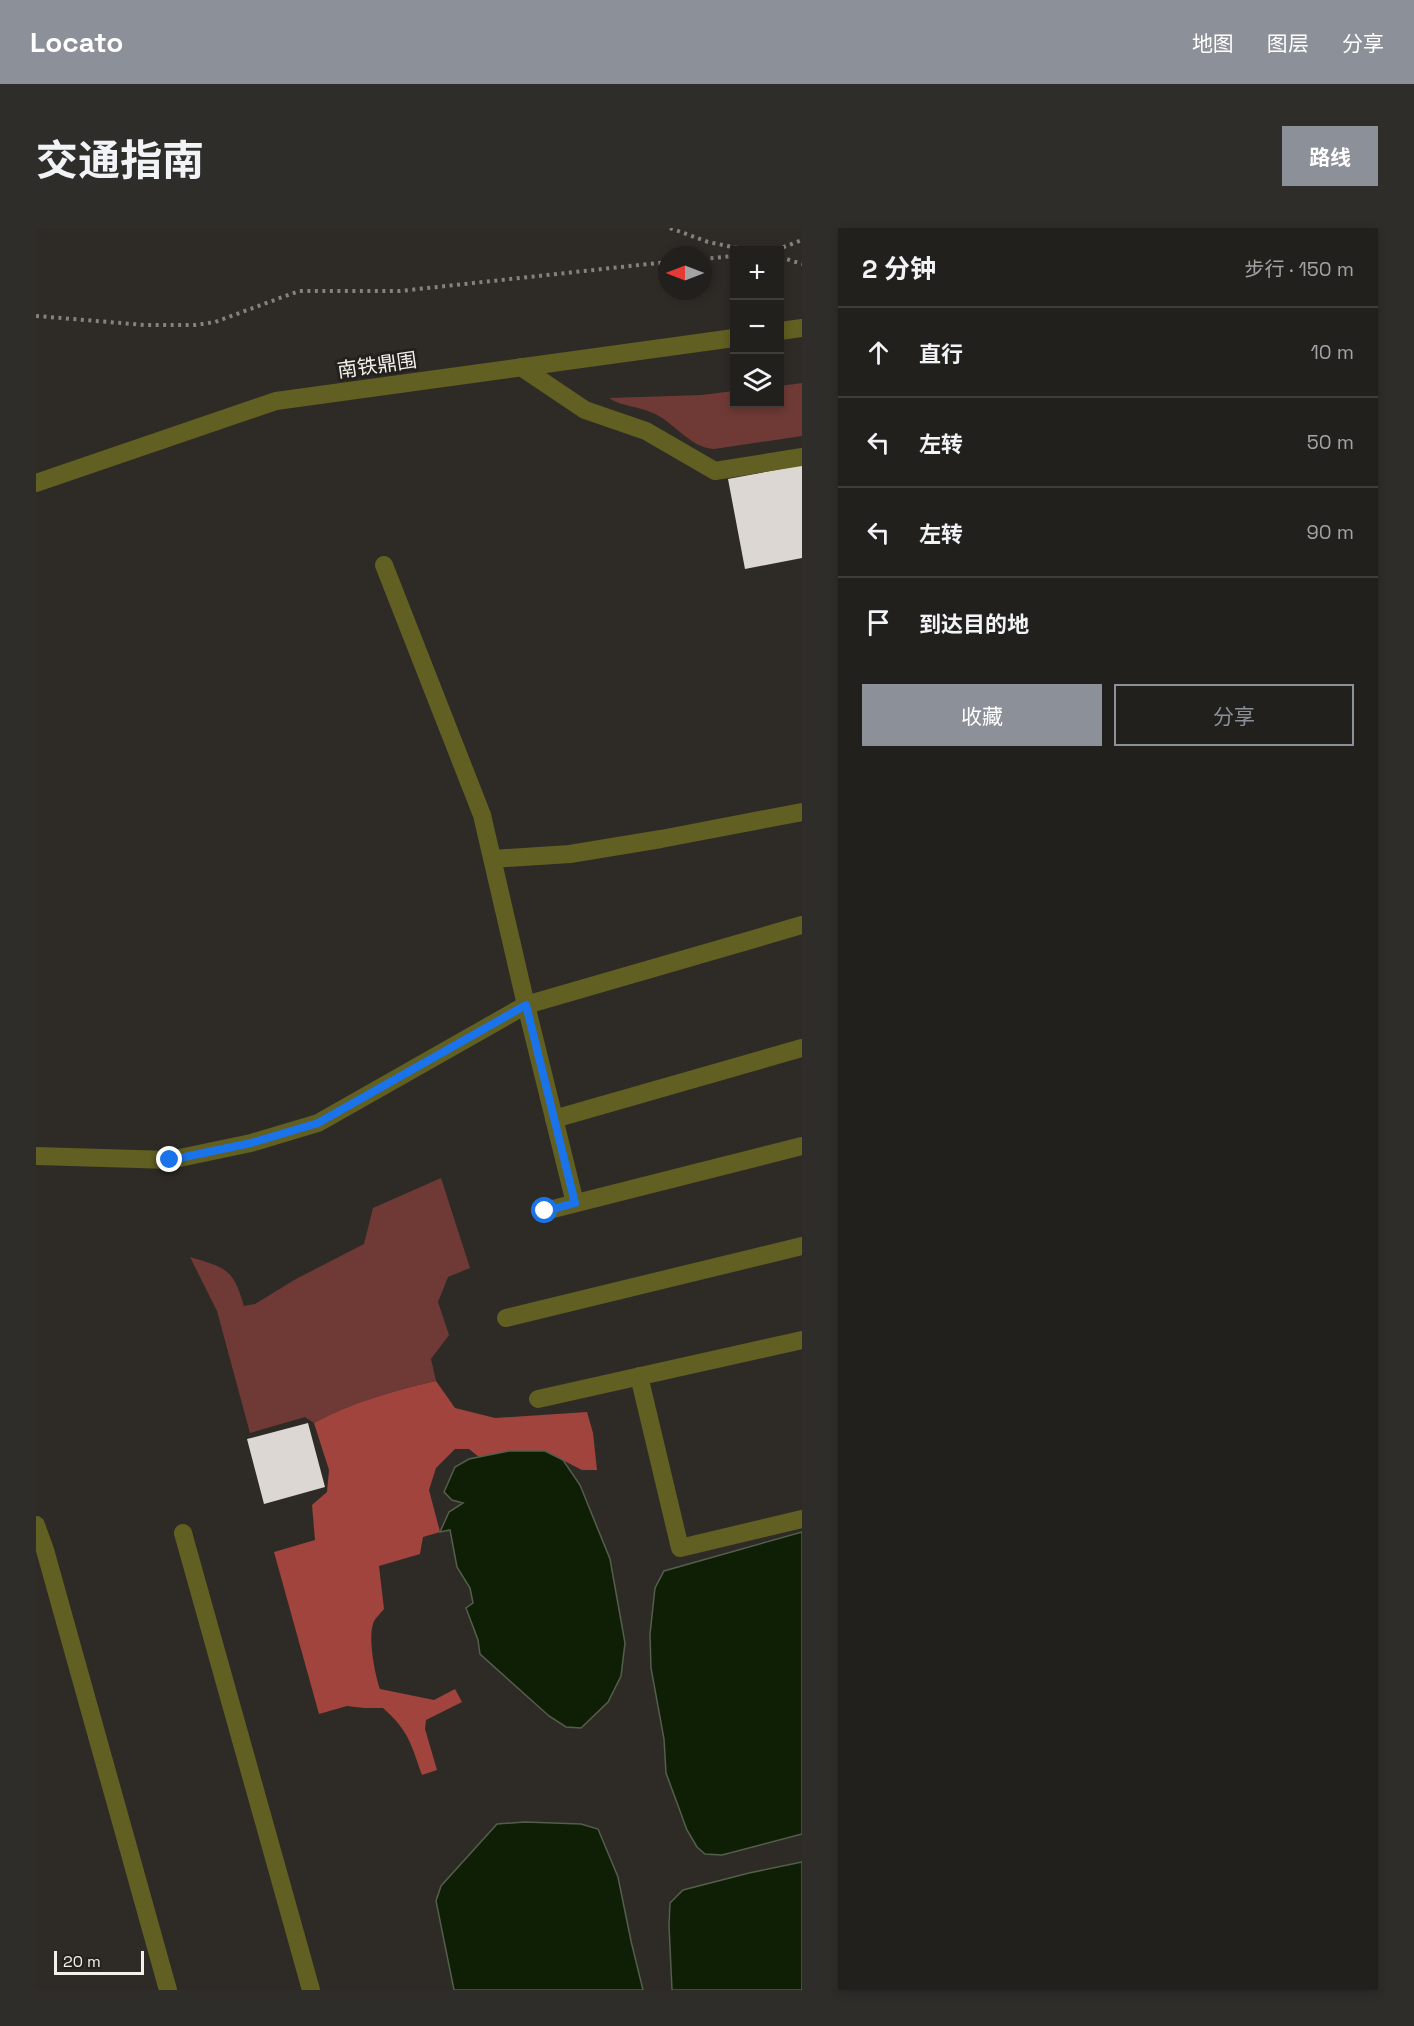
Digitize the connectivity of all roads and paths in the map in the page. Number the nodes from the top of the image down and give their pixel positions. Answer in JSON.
{"nodes":[{"id":1,"x":670,"y":228,"type":"edge"},
{"id":2,"x":802,"y":240,"type":"edge"},
{"id":3,"x":730,"y":247,"type":"edge"},
{"id":4,"x":784,"y":247,"type":"edge"},
{"id":5,"x":730,"y":256,"type":"edge"},
{"id":6,"x":712,"y":257,"type":"edge"},
{"id":7,"x":784,"y":258,"type":"edge"},
{"id":8,"x":658,"y":263,"type":"edge"},
{"id":9,"x":802,"y":264,"type":"edge"},
{"id":10,"x":36,"y":315,"type":"edge"},
{"id":11,"x":802,"y":328,"type":"edge"},
{"id":12,"x":784,"y":330,"type":"edge"},
{"id":13,"x":730,"y":339,"type":"edge"},
{"id":14,"x":521,"y":367,"type":"junction"},
{"id":15,"x":802,"y":457,"type":"edge"},
{"id":16,"x":36,"y":483,"type":"edge"},
{"id":17,"x":384,"y":566,"type":"dead end"},
{"id":18,"x":802,"y":812,"type":"edge"},
{"id":19,"x":492,"y":859,"type":"junction"},
{"id":20,"x":802,"y":925,"type":"edge"},
{"id":21,"x":526,"y":1005,"type":"junction"},
{"id":22,"x":802,"y":1048,"type":"edge"},
{"id":23,"x":554,"y":1119,"type":"junction"},
{"id":24,"x":802,"y":1146,"type":"edge"},
{"id":25,"x":36,"y":1156,"type":"edge"},
{"id":26,"x":575,"y":1203,"type":"junction"},
{"id":27,"x":545,"y":1211,"type":"dead end"},
{"id":28,"x":802,"y":1246,"type":"edge"},
{"id":29,"x":506,"y":1318,"type":"dead end"},
{"id":30,"x":802,"y":1340,"type":"edge"},
{"id":31,"x":639,"y":1377,"type":"junction"},
{"id":32,"x":538,"y":1399,"type":"dead end"},
{"id":33,"x":802,"y":1518,"type":"edge"},
{"id":34,"x":36,"y":1525,"type":"edge"},
{"id":35,"x":183,"y":1533,"type":"dead end"},
{"id":36,"x":41,"y":1551,"type":"edge"},
{"id":37,"x":168,"y":1990,"type":"edge"},
{"id":38,"x":311,"y":1990,"type":"edge"}],
"edges":[{"from":1,"to":3,"type":"path"},
{"from":2,"to":4,"type":"path"},
{"from":5,"to":6,"type":"path"},
{"from":7,"to":9,"type":"path"},
{"from":8,"to":10,"type":"path"},
{"from":11,"to":12,"type":"street"},
{"from":13,"to":14,"type":"street","name":"南铁鼎围"},
{"from":14,"to":15,"type":"street"},
{"from":14,"to":16,"type":"street","name":"南铁鼎围"},
{"from":17,"to":19,"type":"street"},
{"from":18,"to":19,"type":"street"},
{"from":19,"to":21,"type":"street"},
{"from":20,"to":21,"type":"street"},
{"from":21,"to":23,"type":"street"},
{"from":21,"to":25,"type":"street"},
{"from":22,"to":23,"type":"street"},
{"from":23,"to":26,"type":"street"},
{"from":24,"to":26,"type":"street"},
{"from":26,"to":27,"type":"street"},
{"from":28,"to":29,"type":"street"},
{"from":30,"to":31,"type":"street"},
{"from":31,"to":32,"type":"street"},
{"from":31,"to":33,"type":"street"},
{"from":34,"to":36,"type":"street"},
{"from":35,"to":38,"type":"street"},
{"from":36,"to":37,"type":"street"}]}
